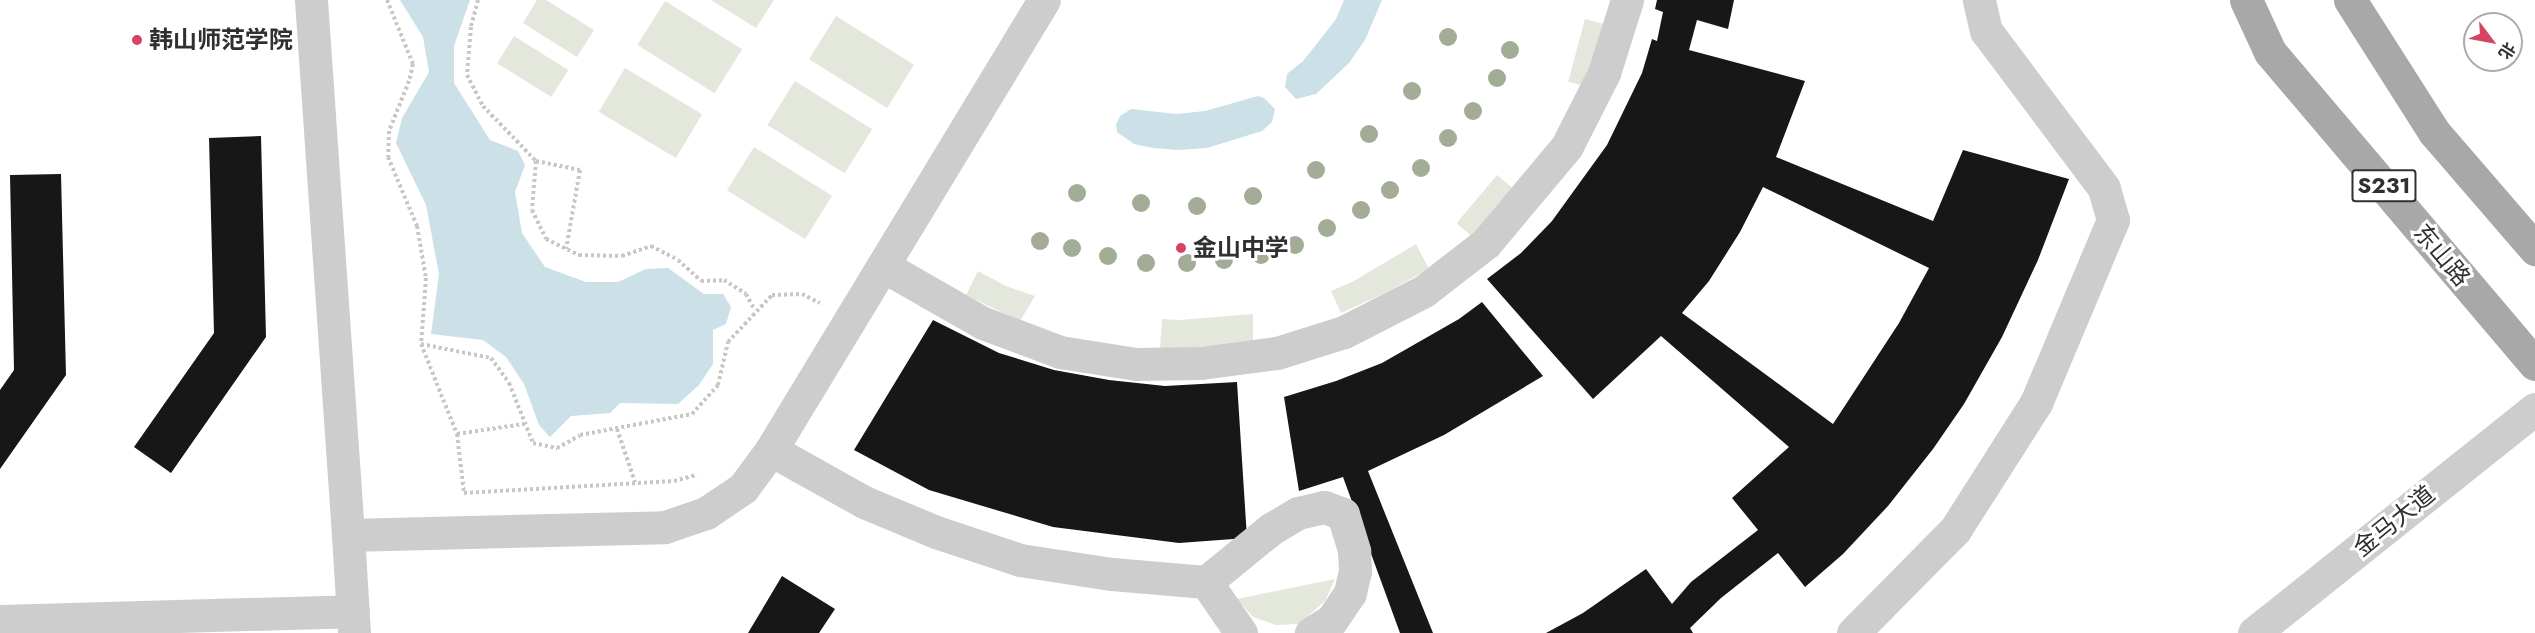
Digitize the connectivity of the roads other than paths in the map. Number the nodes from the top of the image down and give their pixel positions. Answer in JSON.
{"nodes":[{"id":1,"x":311,"y":0,"type":"edge"},
{"id":2,"x":1044,"y":0,"type":"edge"},
{"id":3,"x":1627,"y":0,"type":"edge"},
{"id":4,"x":1979,"y":0,"type":"edge"},
{"id":5,"x":2246,"y":0,"type":"edge"},
{"id":6,"x":2350,"y":0,"type":"edge"},
{"id":7,"x":2535,"y":249,"type":"edge"},
{"id":8,"x":883,"y":266,"type":"junction"},
{"id":9,"x":2535,"y":364,"type":"edge"},
{"id":10,"x":2535,"y":409,"type":"edge"},
{"id":11,"x":771,"y":450,"type":"junction"},
{"id":12,"x":348,"y":535,"type":"junction"},
{"id":13,"x":1206,"y":582,"type":"junction"},
{"id":14,"x":0,"y":621,"type":"edge"},
{"id":15,"x":354,"y":622,"type":"edge"},
{"id":16,"x":52,"y":627,"type":"edge"},
{"id":17,"x":1242,"y":633,"type":"edge"},
{"id":18,"x":1311,"y":633,"type":"edge"},
{"id":19,"x":1853,"y":633,"type":"edge"},
{"id":20,"x":2254,"y":633,"type":"edge"}],
"edges":[{"from":1,"to":12,"type":"street"},
{"from":2,"to":8,"type":"street"},
{"from":3,"to":8,"type":"street"},
{"from":4,"to":19,"type":"street"},
{"from":5,"to":9,"type":"main road","name":"东山路","number":"S231"},
{"from":6,"to":7,"type":"main road"},
{"from":8,"to":11,"type":"street"},
{"from":10,"to":20,"type":"street","name":"金马大道"},
{"from":11,"to":12,"type":"street"},
{"from":11,"to":13,"type":"street"},
{"from":12,"to":15,"type":"street"},
{"from":13,"to":17,"type":"street"},
{"from":13,"to":18,"type":"street"},
{"from":14,"to":16,"type":"street"},
{"from":15,"to":16,"type":"street"}]}
